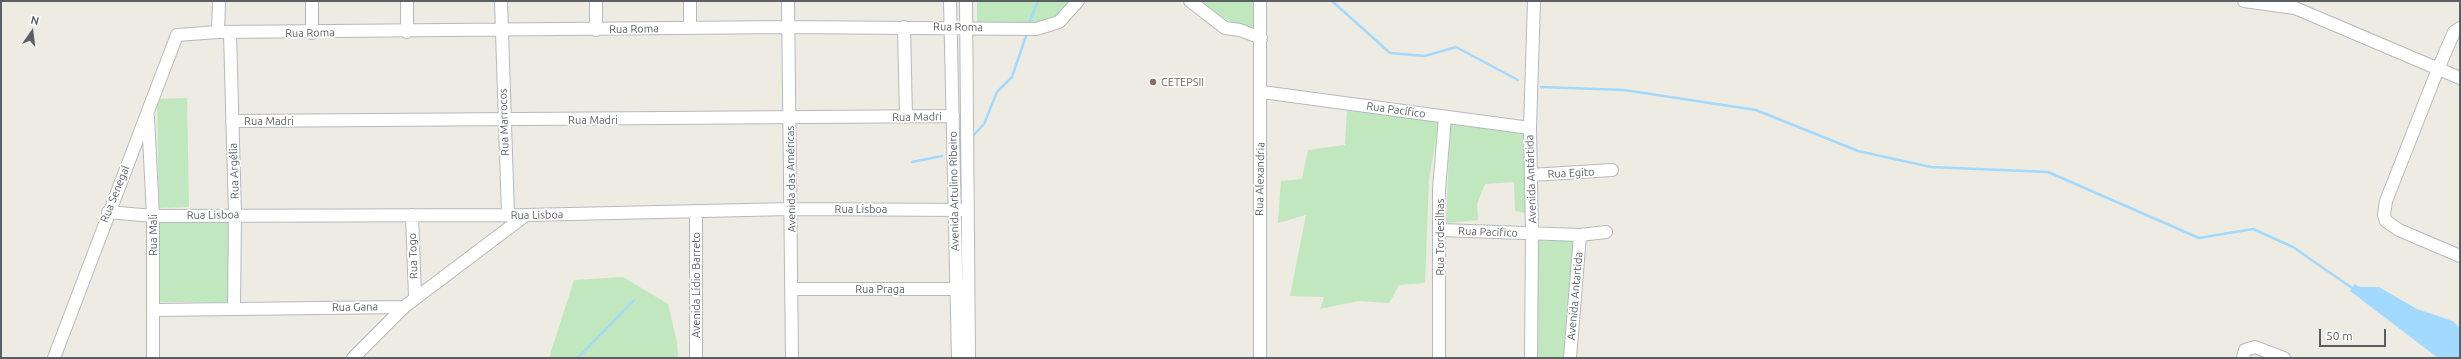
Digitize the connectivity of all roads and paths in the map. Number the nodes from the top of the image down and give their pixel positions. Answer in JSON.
{"nodes":[{"id":1,"x":219,"y":1,"type":"edge"},
{"id":2,"x":312,"y":1,"type":"edge"},
{"id":3,"x":407,"y":1,"type":"edge"},
{"id":4,"x":501,"y":1,"type":"edge"},
{"id":5,"x":596,"y":1,"type":"edge"},
{"id":6,"x":690,"y":1,"type":"edge"},
{"id":7,"x":788,"y":1,"type":"edge"},
{"id":8,"x":950,"y":1,"type":"edge"},
{"id":9,"x":966,"y":1,"type":"edge"},
{"id":10,"x":1078,"y":1,"type":"edge"},
{"id":11,"x":1190,"y":1,"type":"edge"},
{"id":12,"x":1260,"y":1,"type":"edge"},
{"id":13,"x":1534,"y":1,"type":"edge"},
{"id":14,"x":2244,"y":1,"type":"edge"},
{"id":15,"x":788,"y":27,"type":"junction"},
{"id":16,"x":904,"y":27,"type":"junction"},
{"id":17,"x":950,"y":27,"type":"junction"},
{"id":18,"x":690,"y":28,"type":"junction"},
{"id":19,"x":966,"y":28,"type":"junction"},
{"id":20,"x":2460,"y":28,"type":"edge"},
{"id":21,"x":501,"y":30,"type":"junction"},
{"id":22,"x":596,"y":30,"type":"junction"},
{"id":23,"x":218,"y":32,"type":"junction"},
{"id":24,"x":407,"y":32,"type":"junction"},
{"id":25,"x":230,"y":33,"type":"junction"},
{"id":26,"x":312,"y":33,"type":"junction"},
{"id":27,"x":180,"y":34,"type":"joint"},
{"id":28,"x":1262,"y":38,"type":"junction"},
{"id":29,"x":2438,"y":68,"type":"junction"},
{"id":30,"x":2460,"y":78,"type":"edge"},
{"id":31,"x":1262,"y":92,"type":"junction"},
{"id":32,"x":148,"y":112,"type":"junction"},
{"id":33,"x":953,"y":116,"type":"junction"},
{"id":34,"x":906,"y":117,"type":"junction"},
{"id":35,"x":1445,"y":117,"type":"junction"},
{"id":36,"x":790,"y":118,"type":"junction"},
{"id":37,"x":504,"y":120,"type":"junction"},
{"id":38,"x":232,"y":121,"type":"junction"},
{"id":39,"x":1530,"y":128,"type":"junction"},
{"id":40,"x":1612,"y":170,"type":"dead end"},
{"id":41,"x":1531,"y":175,"type":"junction"},
{"id":42,"x":791,"y":210,"type":"junction"},
{"id":43,"x":961,"y":210,"type":"junction"},
{"id":44,"x":696,"y":211,"type":"junction"},
{"id":45,"x":108,"y":212,"type":"junction"},
{"id":46,"x":235,"y":214,"type":"junction"},
{"id":47,"x":412,"y":215,"type":"junction"},
{"id":48,"x":508,"y":215,"type":"junction"},
{"id":49,"x":526,"y":215,"type":"junction"},
{"id":50,"x":153,"y":216,"type":"junction"},
{"id":51,"x":1441,"y":230,"type":"junction"},
{"id":52,"x":1606,"y":232,"type":"dead end"},
{"id":53,"x":1532,"y":234,"type":"junction"},
{"id":54,"x":1580,"y":235,"type":"junction"},
{"id":55,"x":2460,"y":256,"type":"edge"},
{"id":56,"x":792,"y":289,"type":"junction"},
{"id":57,"x":962,"y":289,"type":"junction"},
{"id":58,"x":415,"y":297,"type":"junction"},
{"id":59,"x":404,"y":307,"type":"junction"},
{"id":60,"x":234,"y":308,"type":"junction"},
{"id":61,"x":153,"y":310,"type":"junction"},
{"id":62,"x":2244,"y":354,"type":"edge"},
{"id":63,"x":58,"y":355,"type":"edge"},
{"id":64,"x":153,"y":358,"type":"edge"},
{"id":65,"x":352,"y":358,"type":"edge"},
{"id":66,"x":696,"y":358,"type":"edge"},
{"id":67,"x":792,"y":358,"type":"edge"},
{"id":68,"x":958,"y":358,"type":"edge"},
{"id":69,"x":969,"y":358,"type":"edge"},
{"id":70,"x":1260,"y":358,"type":"edge"},
{"id":71,"x":1439,"y":358,"type":"edge"},
{"id":72,"x":1531,"y":358,"type":"edge"},
{"id":73,"x":1570,"y":358,"type":"edge"},
{"id":74,"x":2284,"y":358,"type":"edge"}],
"edges":[{"from":1,"to":23,"type":"street"},
{"from":2,"to":26,"type":"street"},
{"from":3,"to":24,"type":"street"},
{"from":4,"to":21,"type":"street","name":"Rua Marrocos"},
{"from":5,"to":22,"type":"street"},
{"from":6,"to":18,"type":"street"},
{"from":7,"to":15,"type":"street","name":"Avenida das Américas"},
{"from":8,"to":17,"type":"street","name":"Avenida Artulino Ribeiro"},
{"from":9,"to":19,"type":"street","name":"Avenida Artulino Ribeiro"},
{"from":10,"to":19,"type":"street","name":"Rua Roma"},
{"from":11,"to":28,"type":"street"},
{"from":12,"to":28,"type":"street","name":"Rua Alexandria"},
{"from":13,"to":39,"type":"street","name":"Avenida Antártida"},
{"from":14,"to":29,"type":"street"},
{"from":15,"to":16,"type":"street","name":"Rua Roma"},
{"from":15,"to":18,"type":"street","name":"Rua Roma"},
{"from":15,"to":36,"type":"street","name":"Avenida das Américas"},
{"from":16,"to":17,"type":"street","name":"Rua Roma"},
{"from":16,"to":34,"type":"street"},
{"from":17,"to":19,"type":"street","name":"Rua Roma"},
{"from":17,"to":33,"type":"street","name":"Avenida Artulino Ribeiro"},
{"from":18,"to":22,"type":"street","name":"Rua Roma"},
{"from":19,"to":43,"type":"street","name":"Avenida Artulino Ribeiro"},
{"from":20,"to":29,"type":"street"},
{"from":21,"to":22,"type":"street","name":"Rua Roma"},
{"from":21,"to":24,"type":"street","name":"Rua Roma"},
{"from":21,"to":37,"type":"street","name":"Rua Marrocos"},
{"from":23,"to":25,"type":"street","name":"Rua Roma"},
{"from":23,"to":27,"type":"street","name":"Rua Roma"},
{"from":24,"to":26,"type":"street","name":"Rua Roma"},
{"from":25,"to":26,"type":"street","name":"Rua Roma"},
{"from":25,"to":38,"type":"street","name":"Rua Argélia"},
{"from":27,"to":32,"type":"street","name":"Rua Senegal"},
{"from":28,"to":31,"type":"street","name":"Rua Alexandria"},
{"from":29,"to":30,"type":"street"},
{"from":29,"to":55,"type":"street"},
{"from":31,"to":35,"type":"street","name":"Rua Pacífico"},
{"from":31,"to":70,"type":"street","name":"Rua Alexandria"},
{"from":32,"to":45,"type":"street","name":"Rua Senegal"},
{"from":32,"to":50,"type":"street","name":"Rua Mali"},
{"from":33,"to":34,"type":"street","name":"Rua Madri"},
{"from":33,"to":43,"type":"street","name":"Avenida Artulino Ribeiro"},
{"from":34,"to":36,"type":"street","name":"Rua Madri"},
{"from":35,"to":39,"type":"street","name":"Rua Pacífico"},
{"from":35,"to":51,"type":"street","name":"Rua Tordesilhas"},
{"from":36,"to":37,"type":"street","name":"Rua Madri"},
{"from":36,"to":42,"type":"street","name":"Avenida das Américas"},
{"from":37,"to":38,"type":"street","name":"Rua Madri"},
{"from":37,"to":48,"type":"street","name":"Rua Marrocos"},
{"from":38,"to":46,"type":"street","name":"Rua Argélia"},
{"from":39,"to":41,"type":"street","name":"Avenida Antártida"},
{"from":40,"to":41,"type":"street","name":"Rua Egito"},
{"from":41,"to":53,"type":"street","name":"Avenida Antártida"},
{"from":42,"to":43,"type":"street","name":"Rua Lisboa"},
{"from":42,"to":44,"type":"street","name":"Rua Lisboa"},
{"from":42,"to":56,"type":"street","name":"Avenida das Américas"},
{"from":43,"to":57,"type":"street","name":"Avenida Artulino Ribeiro"},
{"from":44,"to":49,"type":"street","name":"Rua Lisboa"},
{"from":44,"to":66,"type":"street","name":"Avenida Lídio Barreto"},
{"from":45,"to":50,"type":"street","name":"Rua Lisboa"},
{"from":45,"to":63,"type":"street","name":"Rua Senegal"},
{"from":46,"to":47,"type":"street","name":"Rua Lisboa"},
{"from":46,"to":50,"type":"street","name":"Rua Lisboa"},
{"from":46,"to":60,"type":"street","name":"Rua Argélia"},
{"from":47,"to":48,"type":"street","name":"Rua Lisboa"},
{"from":47,"to":58,"type":"street","name":"Rua Togo"},
{"from":48,"to":49,"type":"street","name":"Rua Lisboa"},
{"from":49,"to":58,"type":"street"},
{"from":50,"to":61,"type":"street","name":"Rua Mali"},
{"from":51,"to":53,"type":"street","name":"Rua Pacifico"},
{"from":51,"to":71,"type":"street","name":"Rua Tordesilhas"},
{"from":52,"to":54,"type":"street","name":"Rua Pacifico"},
{"from":53,"to":54,"type":"street","name":"Rua Pacifico"},
{"from":53,"to":72,"type":"street","name":"Avenida Antártida"},
{"from":54,"to":73,"type":"street","name":"Avenida Antartida"},
{"from":56,"to":57,"type":"street","name":"Rua Praga"},
{"from":56,"to":67,"type":"street","name":"Avenida das Américas"},
{"from":57,"to":68,"type":"street","name":"Avenida Artulino Ribeiro"},
{"from":57,"to":69,"type":"street","name":"Avenida Artulino Ribeiro"},
{"from":58,"to":59,"type":"street"},
{"from":59,"to":60,"type":"street","name":"Rua Gana"},
{"from":59,"to":65,"type":"street"},
{"from":60,"to":61,"type":"street","name":"Rua Gana"},
{"from":61,"to":64,"type":"street","name":"Rua Mali"},
{"from":62,"to":74,"type":"street"}]}
